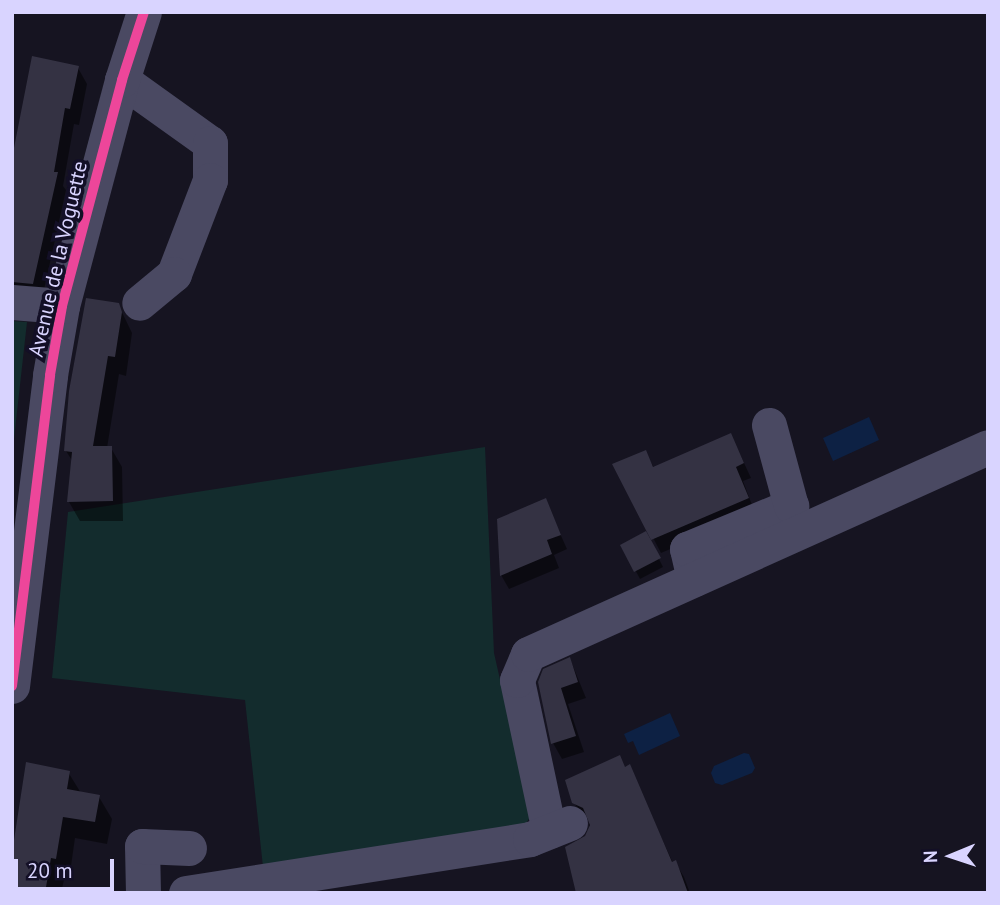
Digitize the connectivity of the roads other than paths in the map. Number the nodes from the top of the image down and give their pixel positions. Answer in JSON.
{"nodes":[{"id":1,"x":144,"y":12,"type":"edge"},
{"id":2,"x":122,"y":80,"type":"junction"},
{"id":3,"x":12,"y":302,"type":"edge"},
{"id":4,"x":139,"y":303,"type":"dead end"},
{"id":5,"x":62,"y":306,"type":"junction"},
{"id":6,"x":769,"y":425,"type":"dead end"},
{"id":7,"x":988,"y":447,"type":"edge"},
{"id":8,"x":694,"y":579,"type":"junction"},
{"id":9,"x":12,"y":686,"type":"edge"},
{"id":10,"x":189,"y":848,"type":"dead end"},
{"id":11,"x":143,"y":893,"type":"edge"},
{"id":12,"x":186,"y":893,"type":"edge"}],
"edges":[{"from":1,"to":2,"type":"street","name":"Avenue de la Voguette"},
{"from":2,"to":4,"type":"street"},
{"from":2,"to":5,"type":"street","name":"Avenue de la Voguette"},
{"from":3,"to":5,"type":"street"},
{"from":5,"to":9,"type":"street","name":"Avenue de la Voguette"},
{"from":6,"to":8,"type":"street"},
{"from":7,"to":8,"type":"street"},
{"from":8,"to":12,"type":"street"},
{"from":10,"to":11,"type":"street"}]}
